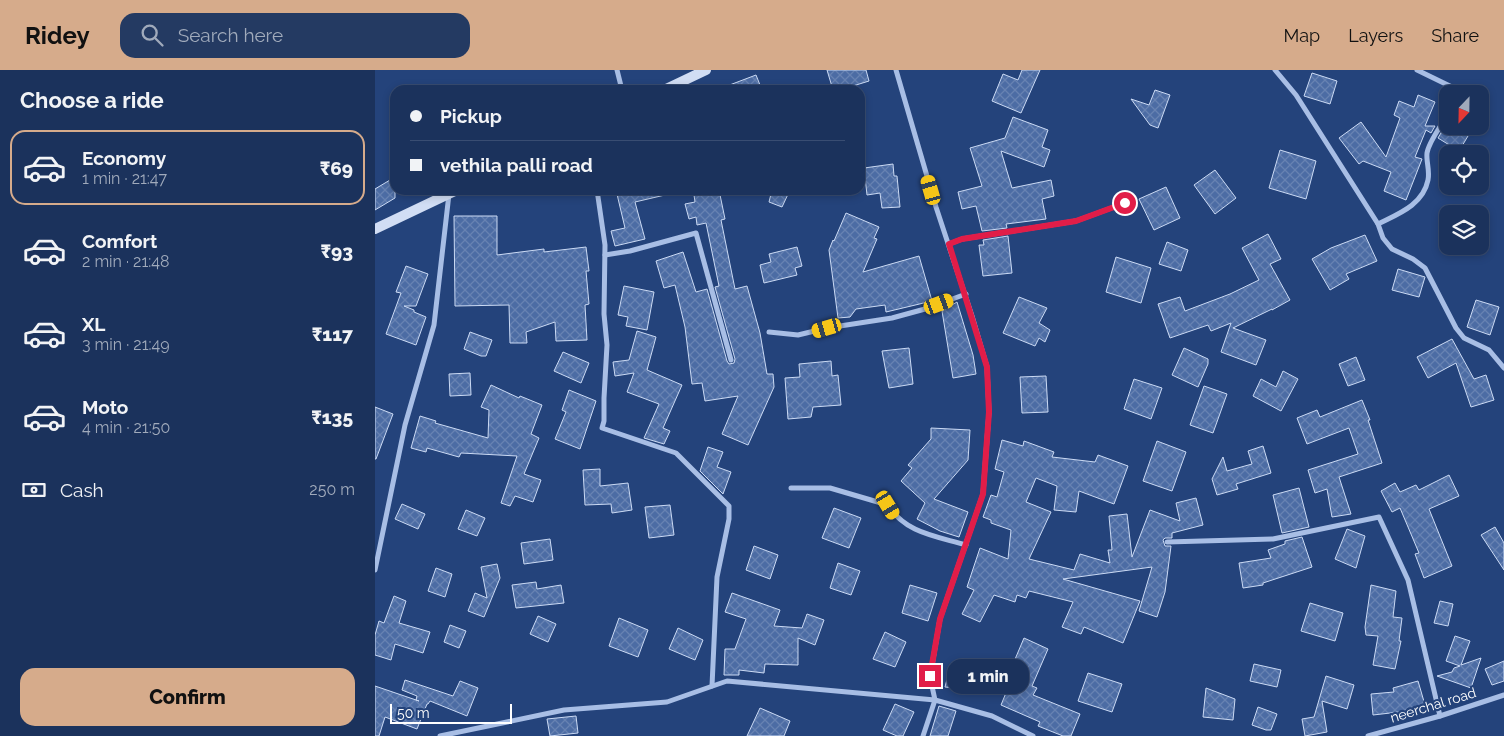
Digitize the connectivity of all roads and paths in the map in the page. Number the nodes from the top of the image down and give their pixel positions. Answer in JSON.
{"nodes":[{"id":1,"x":617,"y":70,"type":"edge"},
{"id":2,"x":706,"y":70,"type":"edge"},
{"id":3,"x":896,"y":70,"type":"edge"},
{"id":4,"x":1275,"y":70,"type":"edge"},
{"id":5,"x":1417,"y":70,"type":"edge"},
{"id":6,"x":621,"y":85,"type":"edge"},
{"id":7,"x":674,"y":85,"type":"edge"},
{"id":8,"x":1448,"y":85,"type":"edge"},
{"id":9,"x":1439,"y":130,"type":"edge"},
{"id":10,"x":446,"y":195,"type":"edge"},
{"id":11,"x":453,"y":195,"type":"edge"},
{"id":12,"x":598,"y":195,"type":"edge"},
{"id":13,"x":1125,"y":203,"type":"dead end"},
{"id":14,"x":1378,"y":224,"type":"junction"},
{"id":15,"x":375,"y":228,"type":"edge"},
{"id":16,"x":949,"y":244,"type":"junction"},
{"id":17,"x":605,"y":255,"type":"junction"},
{"id":18,"x":965,"y":294,"type":"junction"},
{"id":19,"x":769,"y":332,"type":"dead end"},
{"id":20,"x":731,"y":360,"type":"dead end"},
{"id":21,"x":1504,"y":368,"type":"edge"},
{"id":22,"x":791,"y":488,"type":"dead end"},
{"id":23,"x":1167,"y":542,"type":"dead end"},
{"id":24,"x":966,"y":545,"type":"junction"},
{"id":25,"x":375,"y":570,"type":"edge"},
{"id":26,"x":712,"y":686,"type":"junction"},
{"id":27,"x":1504,"y":695,"type":"edge"},
{"id":28,"x":935,"y":700,"type":"junction"},
{"id":29,"x":1440,"y":716,"type":"junction"},
{"id":30,"x":440,"y":736,"type":"edge"},
{"id":31,"x":923,"y":736,"type":"edge"},
{"id":32,"x":1033,"y":736,"type":"edge"},
{"id":33,"x":1368,"y":736,"type":"edge"}],
"edges":[{"from":1,"to":6,"type":"street"},
{"from":2,"to":7,"type":"street"},
{"from":3,"to":16,"type":"street"},
{"from":4,"to":14,"type":"street"},
{"from":5,"to":8,"type":"street"},
{"from":9,"to":14,"type":"street"},
{"from":10,"to":15,"type":"street"},
{"from":11,"to":25,"type":"street"},
{"from":12,"to":17,"type":"street"},
{"from":13,"to":16,"type":"street"},
{"from":14,"to":21,"type":"street"},
{"from":16,"to":18,"type":"street"},
{"from":17,"to":20,"type":"street"},
{"from":17,"to":26,"type":"street"},
{"from":18,"to":19,"type":"street"},
{"from":18,"to":24,"type":"street"},
{"from":22,"to":24,"type":"street"},
{"from":23,"to":29,"type":"street"},
{"from":24,"to":28,"type":"street"},
{"from":26,"to":28,"type":"street"},
{"from":26,"to":30,"type":"street"},
{"from":27,"to":29,"type":"street","name":"neerchal road"},
{"from":28,"to":31,"type":"street"},
{"from":28,"to":32,"type":"street"},
{"from":29,"to":33,"type":"street","name":"neerchal road"}]}
